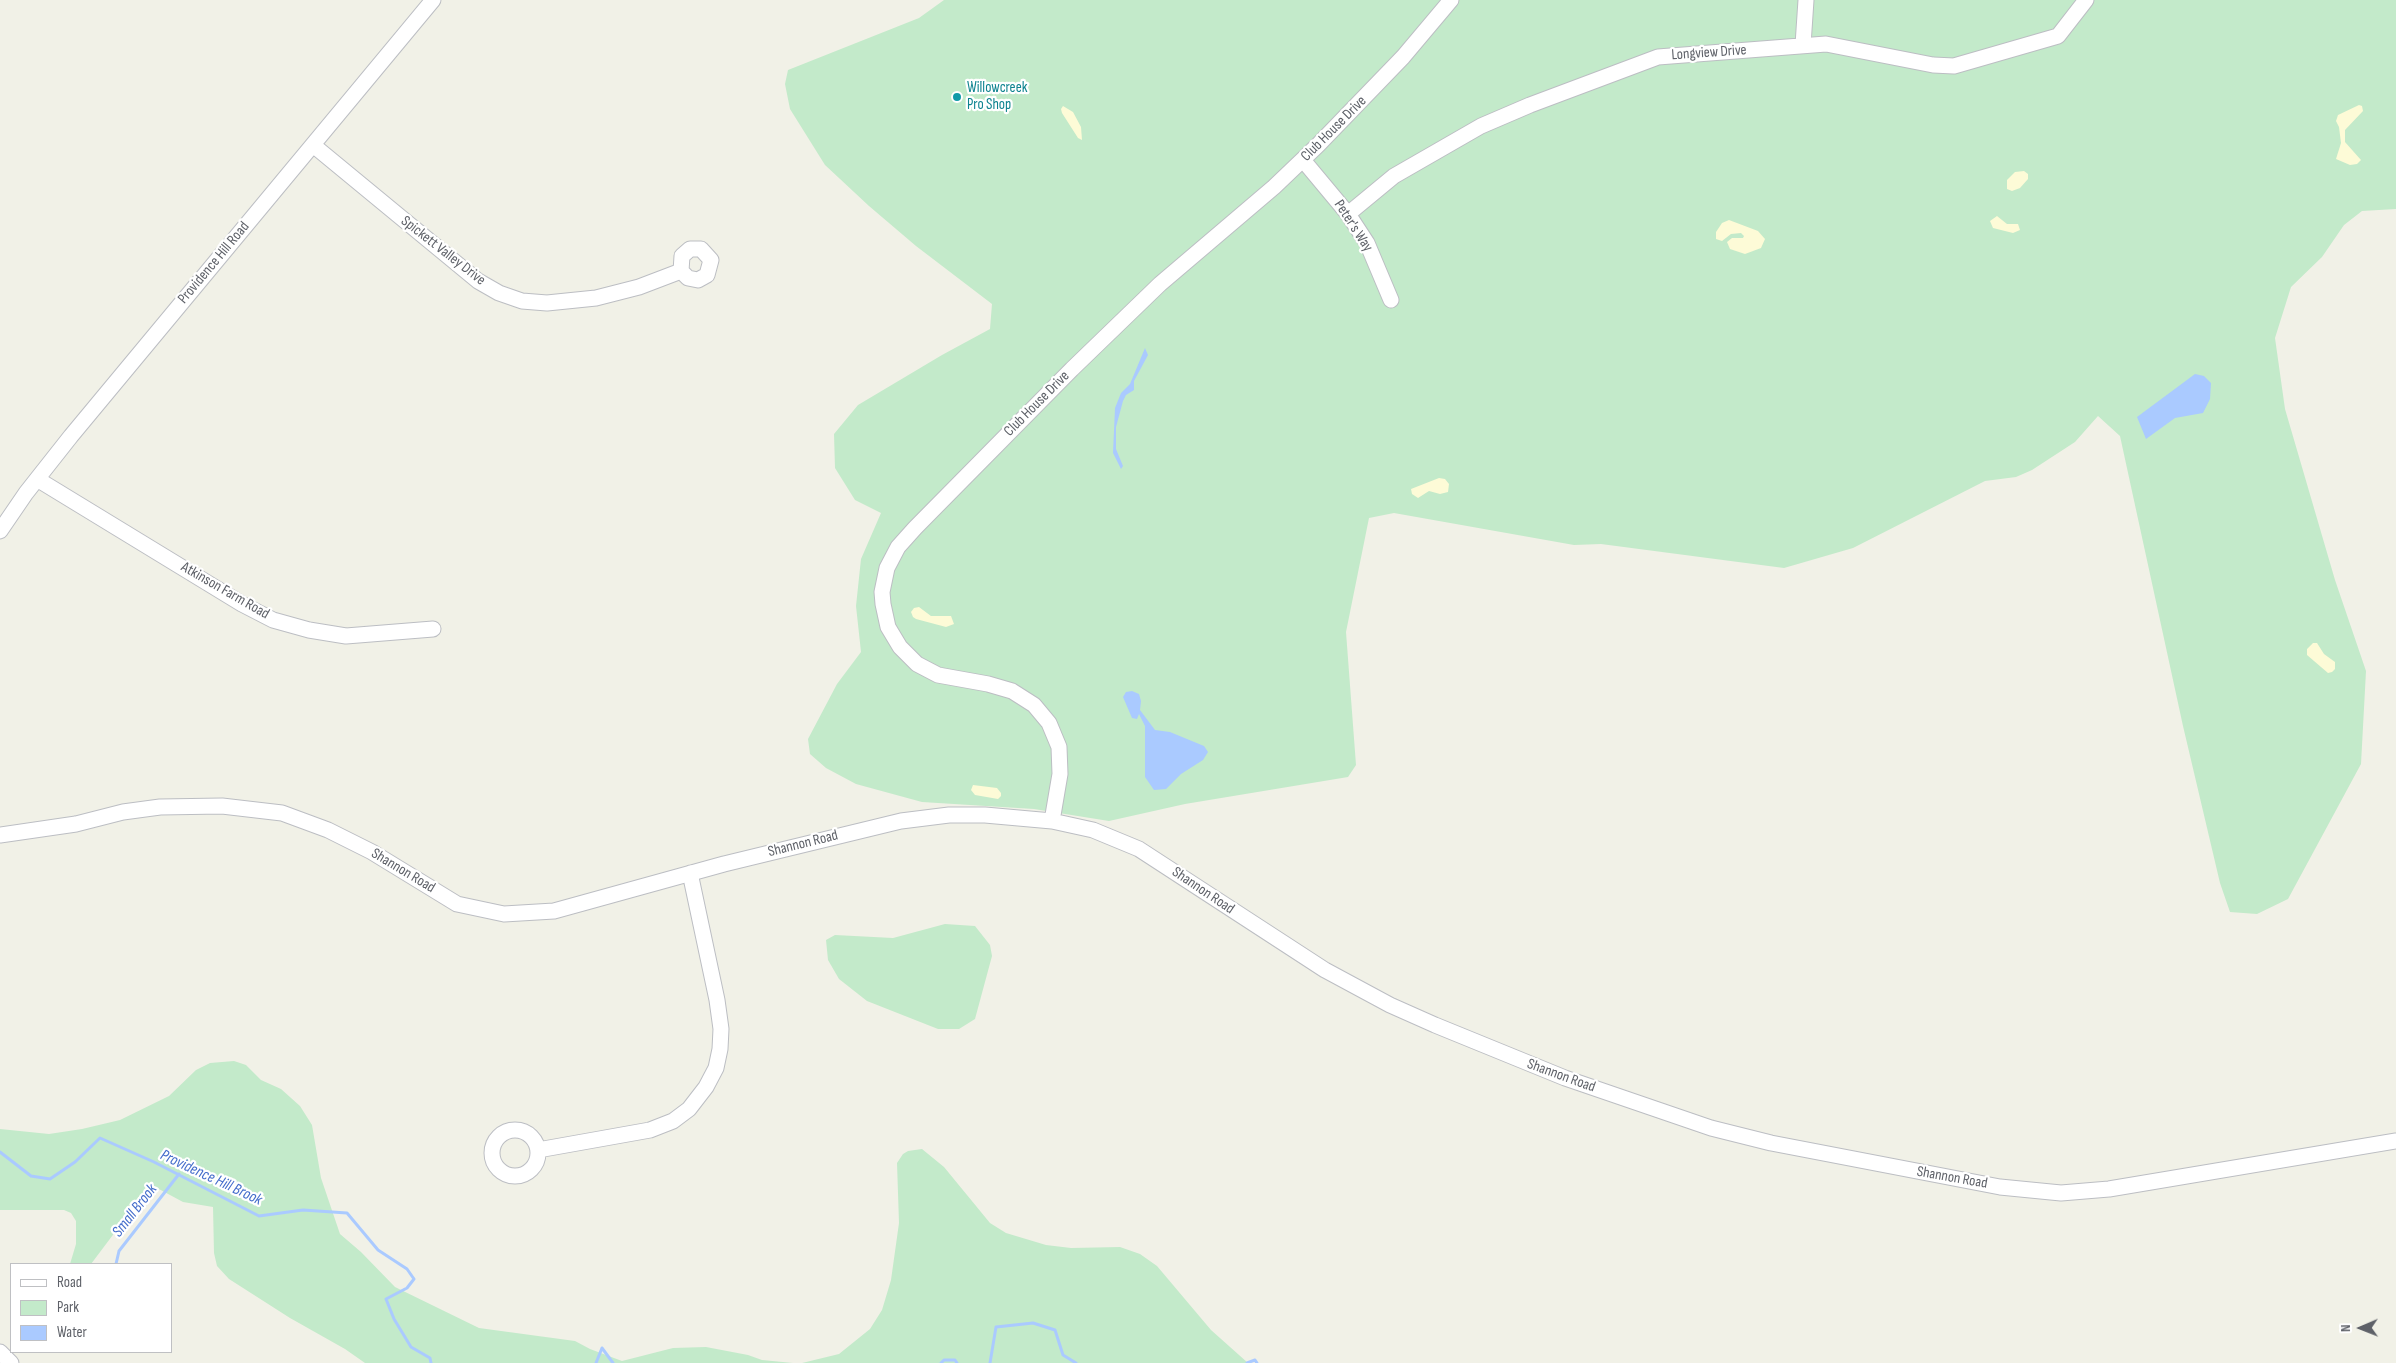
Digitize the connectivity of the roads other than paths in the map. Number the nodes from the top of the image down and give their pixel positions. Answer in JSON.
{"nodes":[{"id":1,"x":433,"y":0,"type":"edge"},
{"id":2,"x":1451,"y":0,"type":"edge"},
{"id":3,"x":1806,"y":0,"type":"edge"},
{"id":4,"x":2086,"y":0,"type":"edge"},
{"id":5,"x":1803,"y":45,"type":"junction"},
{"id":6,"x":313,"y":145,"type":"junction"},
{"id":7,"x":1303,"y":160,"type":"junction"},
{"id":8,"x":1348,"y":214,"type":"junction"},
{"id":9,"x":681,"y":271,"type":"dead end"},
{"id":10,"x":1391,"y":300,"type":"dead end"},
{"id":11,"x":37,"y":479,"type":"junction"},
{"id":12,"x":0,"y":531,"type":"edge"},
{"id":13,"x":434,"y":629,"type":"dead end"},
{"id":14,"x":1052,"y":821,"type":"junction"},
{"id":15,"x":0,"y":835,"type":"edge"},
{"id":16,"x":690,"y":873,"type":"junction"},
{"id":17,"x":2396,"y":1141,"type":"edge"},
{"id":18,"x":538,"y":1150,"type":"dead end"},
{"id":19,"x":0,"y":1352,"type":"edge"},
{"id":20,"x":11,"y":1363,"type":"edge"}],
"edges":[{"from":1,"to":6,"type":"street","name":"Providence Hill Road"},
{"from":2,"to":7,"type":"street","name":"Club House Drive"},
{"from":3,"to":5,"type":"street"},
{"from":4,"to":5,"type":"street","name":"Longview Drive"},
{"from":5,"to":8,"type":"street","name":"Longview Drive"},
{"from":6,"to":9,"type":"street","name":"Spickett Valley Drive"},
{"from":6,"to":11,"type":"street","name":"Providence Hill Road"},
{"from":7,"to":8,"type":"street","name":"Peter's Way"},
{"from":7,"to":14,"type":"street","name":"Club House Drive"},
{"from":8,"to":10,"type":"street","name":"Peter's Way"},
{"from":11,"to":12,"type":"street","name":"Providence Hill Road"},
{"from":11,"to":13,"type":"street","name":"Atkinson Farm Road"},
{"from":14,"to":16,"type":"street","name":"Shannon Road"},
{"from":14,"to":17,"type":"street","name":"Shannon Road"},
{"from":15,"to":16,"type":"street","name":"Shannon Road"},
{"from":16,"to":18,"type":"street"},
{"from":19,"to":20,"type":"street"}]}
